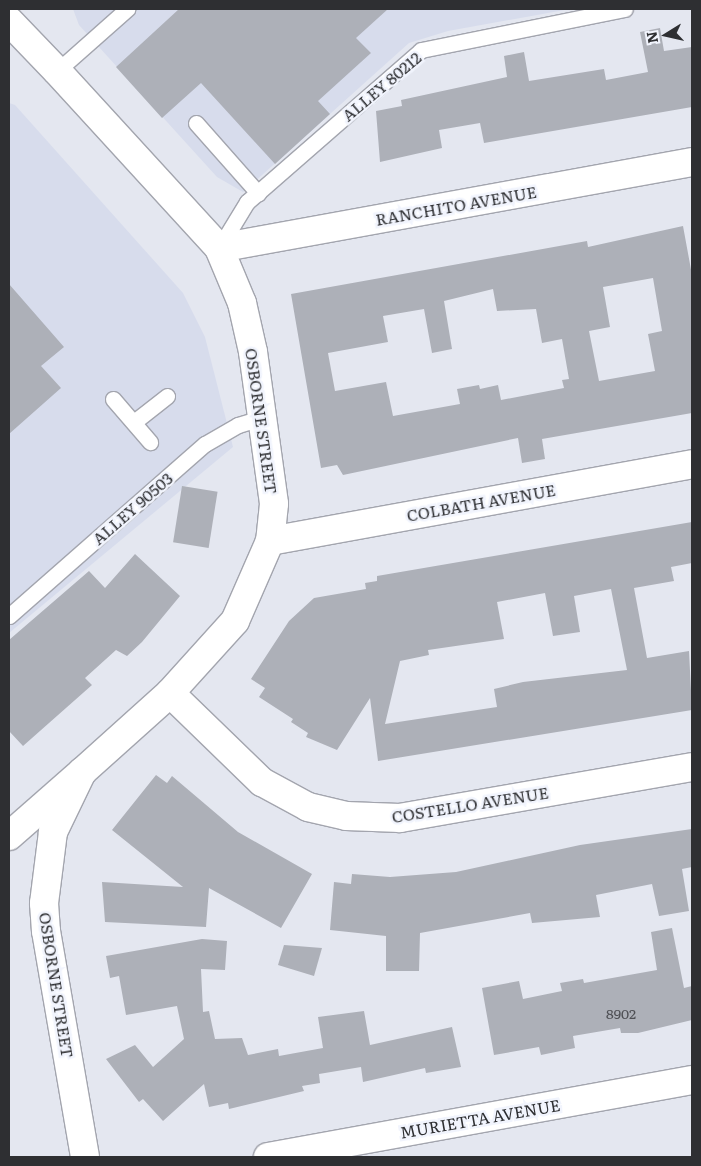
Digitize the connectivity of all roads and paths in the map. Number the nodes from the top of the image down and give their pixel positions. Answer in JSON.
{"nodes":[{"id":1,"x":126,"y":9,"type":"edge"},
{"id":2,"x":625,"y":9,"type":"edge"},
{"id":3,"x":9,"y":21,"type":"edge"},
{"id":4,"x":57,"y":71,"type":"junction"},
{"id":5,"x":196,"y":123,"type":"dead end"},
{"id":6,"x":692,"y":162,"type":"edge"},
{"id":7,"x":258,"y":193,"type":"junction"},
{"id":8,"x":219,"y":248,"type":"junction"},
{"id":9,"x":167,"y":396,"type":"dead end"},
{"id":10,"x":113,"y":399,"type":"dead end"},
{"id":11,"x":265,"y":417,"type":"junction"},
{"id":12,"x":134,"y":422,"type":"junction"},
{"id":13,"x":150,"y":442,"type":"dead end"},
{"id":14,"x":692,"y":464,"type":"edge"},
{"id":15,"x":270,"y":541,"type":"junction"},
{"id":16,"x":9,"y":616,"type":"edge"},
{"id":17,"x":170,"y":693,"type":"junction"},
{"id":18,"x":692,"y":767,"type":"edge"},
{"id":19,"x":82,"y":772,"type":"junction"},
{"id":20,"x":9,"y":836,"type":"edge"},
{"id":21,"x":692,"y":1080,"type":"edge"},
{"id":22,"x":85,"y":1157,"type":"edge"},
{"id":23,"x":268,"y":1157,"type":"edge"}],
"edges":[{"from":1,"to":4,"type":"lane"},
{"from":2,"to":7,"type":"lane","name":"ALLEY 80212"},
{"from":3,"to":4,"type":"street","name":"OSBORNE STREET"},
{"from":4,"to":8,"type":"street","name":"OSBORNE STREET"},
{"from":5,"to":7,"type":"lane"},
{"from":6,"to":8,"type":"street","name":"RANCHITO AVENUE"},
{"from":7,"to":8,"type":"lane","name":"ALLEY 80212"},
{"from":8,"to":11,"type":"street","name":"OSBORNE STREET"},
{"from":9,"to":12,"type":"lane"},
{"from":10,"to":12,"type":"lane"},
{"from":11,"to":15,"type":"street","name":"OSBORNE STREET"},
{"from":11,"to":16,"type":"lane","name":"ALLEY 90503"},
{"from":12,"to":13,"type":"lane"},
{"from":14,"to":15,"type":"street","name":"COLBATH AVENUE"},
{"from":15,"to":17,"type":"street","name":"OSBORNE STREET"},
{"from":17,"to":18,"type":"street","name":"COSTELLO AVENUE"},
{"from":17,"to":19,"type":"street","name":"OSBORNE STREET"},
{"from":19,"to":20,"type":"street"},
{"from":19,"to":22,"type":"street","name":"OSBORNE STREET"},
{"from":21,"to":23,"type":"street","name":"MURIETTA AVENUE"}]}
